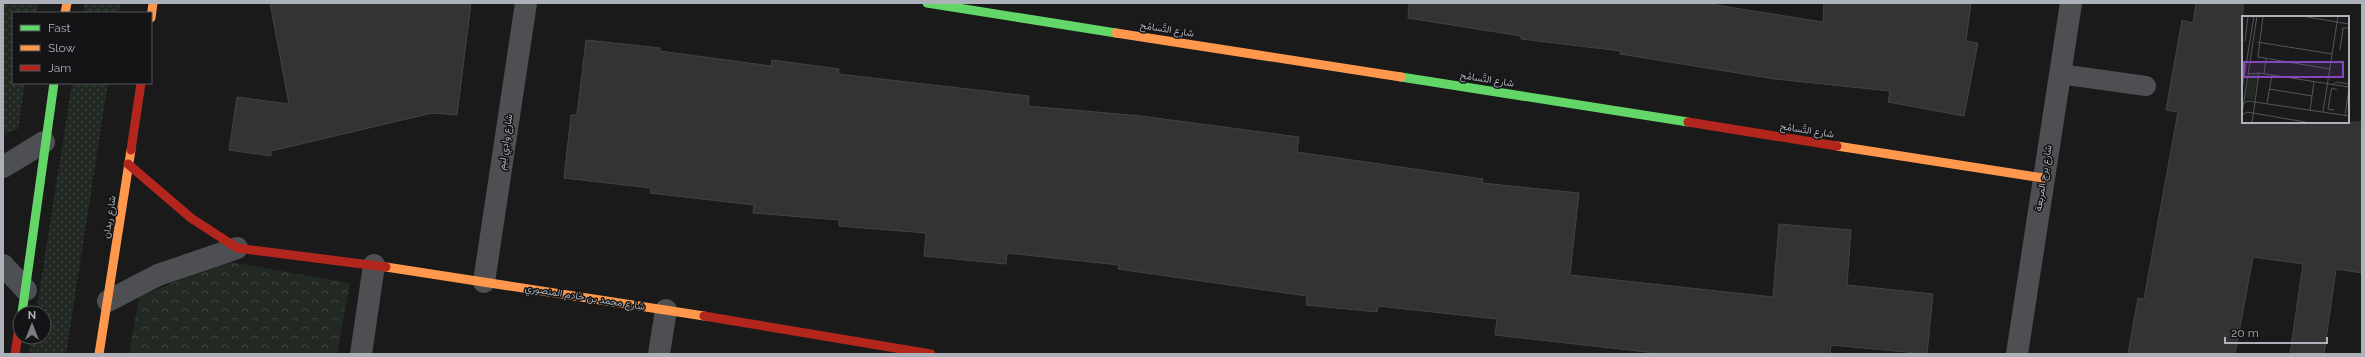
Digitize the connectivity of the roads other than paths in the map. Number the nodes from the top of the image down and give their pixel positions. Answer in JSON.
{"nodes":[{"id":1,"x":526,"y":3,"type":"edge"},
{"id":2,"x":927,"y":3,"type":"edge"},
{"id":3,"x":2071,"y":3,"type":"edge"},
{"id":4,"x":2060,"y":74,"type":"junction"},
{"id":5,"x":54,"y":84,"type":"edge"},
{"id":6,"x":141,"y":84,"type":"edge"},
{"id":7,"x":2146,"y":86,"type":"dead end"},
{"id":8,"x":44,"y":142,"type":"junction"},
{"id":9,"x":128,"y":164,"type":"junction"},
{"id":10,"x":3,"y":167,"type":"edge"},
{"id":11,"x":2043,"y":178,"type":"junction"},
{"id":12,"x":237,"y":248,"type":"junction"},
{"id":13,"x":3,"y":264,"type":"edge"},
{"id":14,"x":374,"y":265,"type":"junction"},
{"id":15,"x":484,"y":282,"type":"junction"},
{"id":16,"x":26,"y":290,"type":"junction"},
{"id":17,"x":108,"y":301,"type":"junction"},
{"id":18,"x":23,"y":305,"type":"edge"},
{"id":19,"x":666,"y":310,"type":"junction"},
{"id":20,"x":99,"y":354,"type":"edge"},
{"id":21,"x":361,"y":354,"type":"edge"},
{"id":22,"x":659,"y":354,"type":"edge"},
{"id":23,"x":931,"y":354,"type":"edge"},
{"id":24,"x":2017,"y":354,"type":"edge"}],
"edges":[{"from":1,"to":15,"type":"street","name":"شارع وادِي لِيم"},
{"from":2,"to":11,"type":"street","name":"شارع التَّسامُح"},
{"from":3,"to":4,"type":"street","name":"شارع برج المربعة"},
{"from":4,"to":7,"type":"lane"},
{"from":4,"to":11,"type":"street","name":"شارع برج المربعة"},
{"from":5,"to":8,"type":"street"},
{"from":6,"to":9,"type":"street","name":"شارع ربدان"},
{"from":8,"to":10,"type":"street"},
{"from":8,"to":16,"type":"street"},
{"from":9,"to":12,"type":"street","name":"شارع محمد بن خادم المنصوري"},
{"from":9,"to":17,"type":"street","name":"شارع ربدان"},
{"from":11,"to":24,"type":"street","name":"شارع برج المربعة"},
{"from":12,"to":14,"type":"street","name":"شارع محمد بن خادم المنصوري"},
{"from":12,"to":17,"type":"street","name":"شارع محمد بن خادم المنصوري"},
{"from":13,"to":16,"type":"street"},
{"from":14,"to":15,"type":"street","name":"شارع محمد بن خادم المنصوري"},
{"from":14,"to":21,"type":"street"},
{"from":15,"to":19,"type":"street","name":"شارع محمد بن خادم المنصوري"},
{"from":16,"to":18,"type":"street"},
{"from":17,"to":20,"type":"street","name":"شارع ربدان"},
{"from":19,"to":22,"type":"street"},
{"from":19,"to":23,"type":"street","name":"شارع محمد بن خادم المنصوري"}]}
